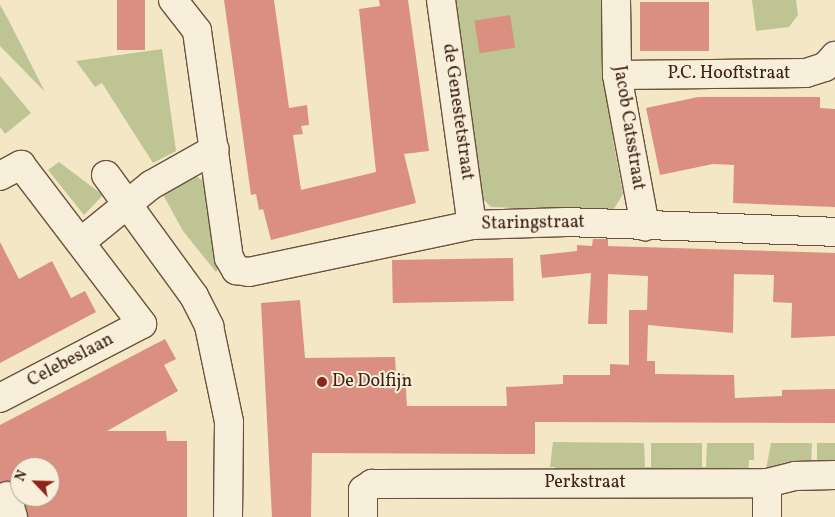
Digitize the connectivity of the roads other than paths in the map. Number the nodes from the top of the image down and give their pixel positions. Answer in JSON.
{"nodes":[{"id":1,"x":173,"y":0,"type":"edge"},
{"id":2,"x":441,"y":0,"type":"edge"},
{"id":3,"x":616,"y":0,"type":"edge"},
{"id":4,"x":835,"y":56,"type":"edge"},
{"id":5,"x":617,"y":75,"type":"junction"},
{"id":6,"x":215,"y":149,"type":"junction"},
{"id":7,"x":10,"y":171,"type":"edge"},
{"id":8,"x":106,"y":175,"type":"dead end"},
{"id":9,"x":127,"y":204,"type":"junction"},
{"id":10,"x":472,"y":225,"type":"junction"},
{"id":11,"x":645,"y":226,"type":"junction"},
{"id":12,"x":835,"y":232,"type":"edge"},
{"id":13,"x":82,"y":240,"type":"junction"},
{"id":14,"x":0,"y":398,"type":"edge"},
{"id":15,"x":835,"y":476,"type":"edge"},
{"id":16,"x":767,"y":482,"type":"junction"},
{"id":17,"x":228,"y":517,"type":"edge"},
{"id":18,"x":363,"y":517,"type":"edge"},
{"id":19,"x":767,"y":517,"type":"edge"}],
"edges":[{"from":1,"to":6,"type":"street"},
{"from":2,"to":10,"type":"street","name":"de Genestetstraat"},
{"from":3,"to":5,"type":"street","name":"Jacob Catsstraat"},
{"from":4,"to":5,"type":"street","name":"P.C. Hooftstraat"},
{"from":5,"to":11,"type":"street","name":"Jacob Catsstraat"},
{"from":6,"to":9,"type":"street"},
{"from":6,"to":10,"type":"street","name":"Staringstraat"},
{"from":7,"to":13,"type":"street"},
{"from":8,"to":9,"type":"street"},
{"from":9,"to":13,"type":"street"},
{"from":9,"to":17,"type":"street"},
{"from":10,"to":11,"type":"street","name":"Staringstraat"},
{"from":11,"to":12,"type":"street","name":"Staringstraat"},
{"from":13,"to":14,"type":"street","name":"Celebeslaan"},
{"from":15,"to":16,"type":"street","name":"Perkstraat"},
{"from":16,"to":18,"type":"street","name":"Perkstraat"},
{"from":16,"to":19,"type":"street"}]}
